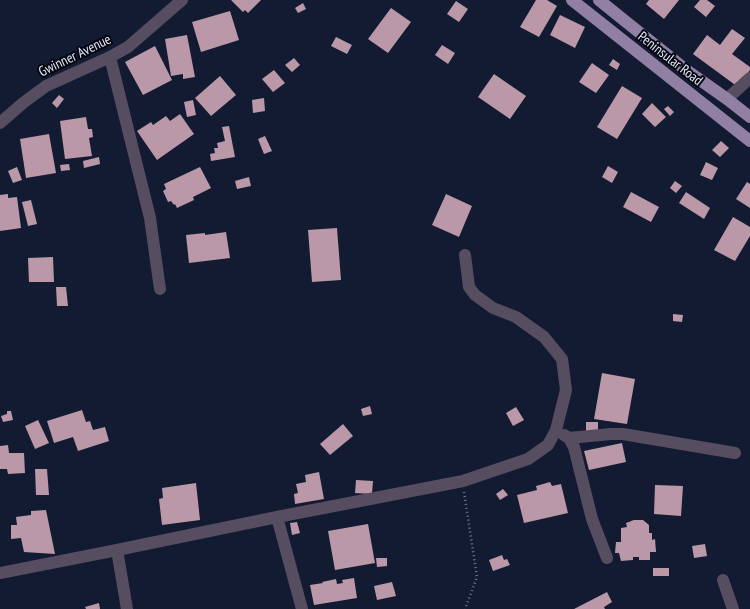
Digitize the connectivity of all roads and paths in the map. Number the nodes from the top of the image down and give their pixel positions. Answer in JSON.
{"nodes":[{"id":1,"x":182,"y":0,"type":"edge"},
{"id":2,"x":572,"y":0,"type":"edge"},
{"id":3,"x":599,"y":0,"type":"edge"},
{"id":4,"x":110,"y":57,"type":"junction"},
{"id":5,"x":750,"y":78,"type":"edge"},
{"id":6,"x":727,"y":99,"type":"junction"},
{"id":7,"x":750,"y":117,"type":"edge"},
{"id":8,"x":0,"y":123,"type":"edge"},
{"id":9,"x":750,"y":140,"type":"edge"},
{"id":10,"x":465,"y":255,"type":"dead end"},
{"id":11,"x":160,"y":289,"type":"dead end"},
{"id":12,"x":556,"y":430,"type":"junction"},
{"id":13,"x":569,"y":438,"type":"junction"},
{"id":14,"x":735,"y":452,"type":"dead end"},
{"id":15,"x":463,"y":481,"type":"junction"},
{"id":16,"x":277,"y":517,"type":"junction"},
{"id":17,"x":117,"y":550,"type":"junction"},
{"id":18,"x":608,"y":558,"type":"dead end"},
{"id":19,"x":0,"y":573,"type":"edge"},
{"id":20,"x":723,"y":580,"type":"dead end"},
{"id":21,"x":127,"y":609,"type":"edge"},
{"id":22,"x":302,"y":609,"type":"edge"},
{"id":23,"x":465,"y":609,"type":"edge"},
{"id":24,"x":734,"y":609,"type":"edge"}],
"edges":[{"from":1,"to":4,"type":"street","name":"Gwinner Avenue"},
{"from":2,"to":9,"type":"main road","name":"Peninsular Road"},
{"from":3,"to":6,"type":"main road","name":"Peninsular Road"},
{"from":4,"to":8,"type":"street","name":"Gwinner Avenue"},
{"from":4,"to":11,"type":"street"},
{"from":5,"to":6,"type":"street"},
{"from":6,"to":7,"type":"main road","name":"Peninsular Road"},
{"from":10,"to":12,"type":"street"},
{"from":12,"to":13,"type":"street"},
{"from":12,"to":15,"type":"street"},
{"from":13,"to":14,"type":"street"},
{"from":13,"to":18,"type":"street"},
{"from":15,"to":16,"type":"street"},
{"from":15,"to":23,"type":"path"},
{"from":16,"to":17,"type":"street"},
{"from":16,"to":22,"type":"street"},
{"from":17,"to":19,"type":"street"},
{"from":17,"to":21,"type":"street"},
{"from":20,"to":24,"type":"street"}]}
